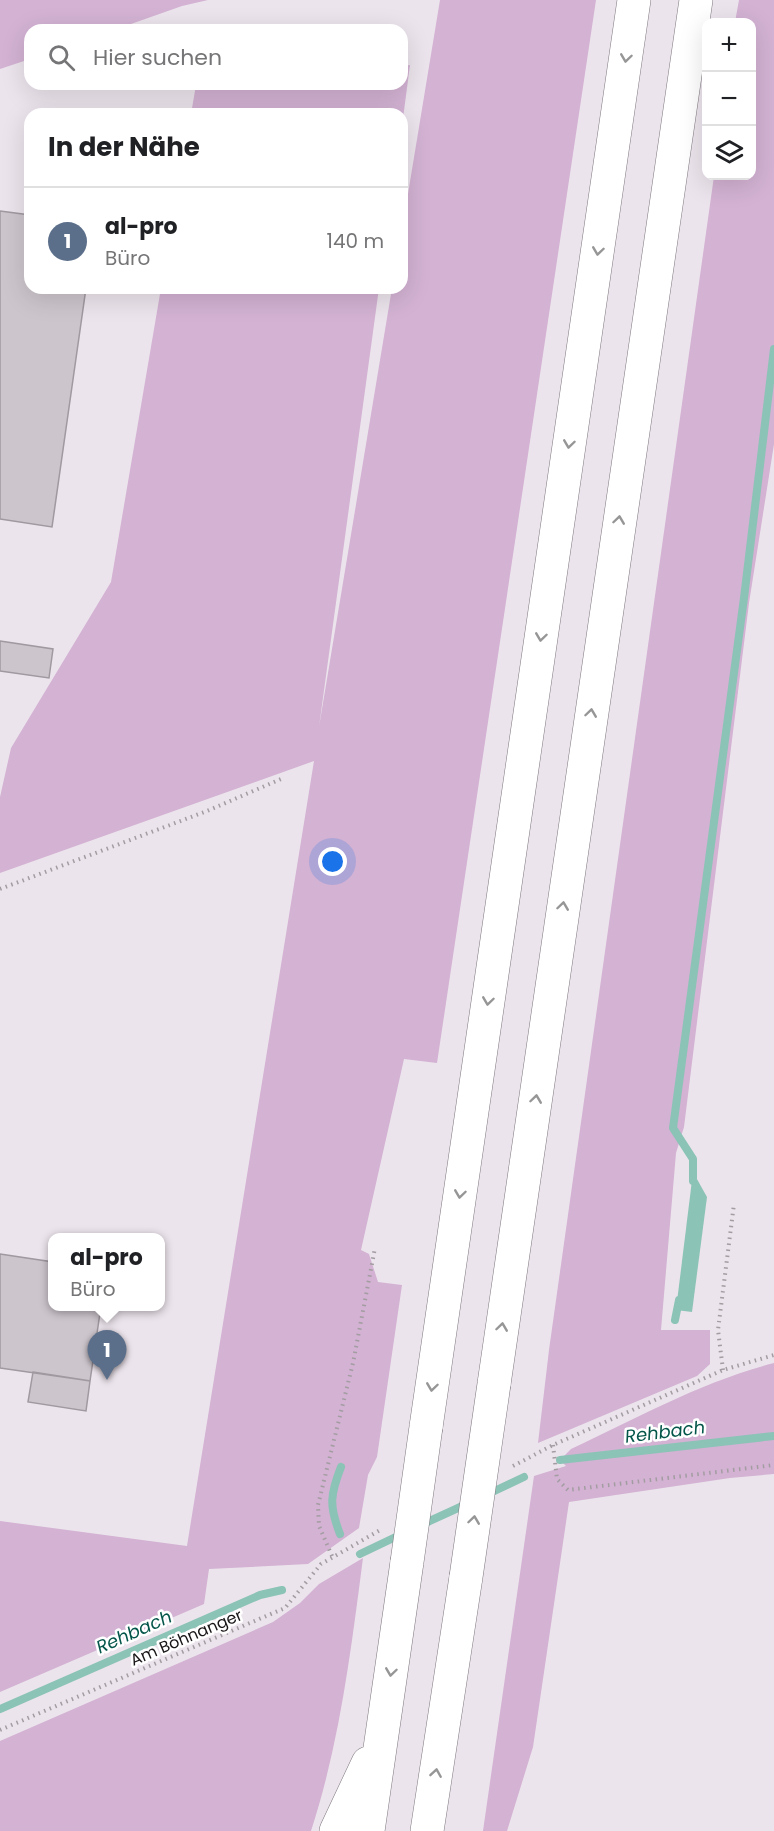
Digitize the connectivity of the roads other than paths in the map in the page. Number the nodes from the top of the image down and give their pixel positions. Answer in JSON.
{"nodes":[{"id":1,"x":634,"y":0,"type":"edge"},
{"id":2,"x":696,"y":0,"type":"edge"},
{"id":3,"x":383,"y":1731,"type":"junction"},
{"id":4,"x":336,"y":1831,"type":"edge"},
{"id":5,"x":368,"y":1831,"type":"edge"},
{"id":6,"x":427,"y":1831,"type":"edge"}],
"edges":[{"from":1,"to":3,"type":"highway","one_way":true,"bridge":true},
{"from":6,"to":2,"type":"highway","one_way":true,"bridge":true},
{"from":3,"to":4,"type":"highway"},
{"from":3,"to":5,"type":"highway"}]}
